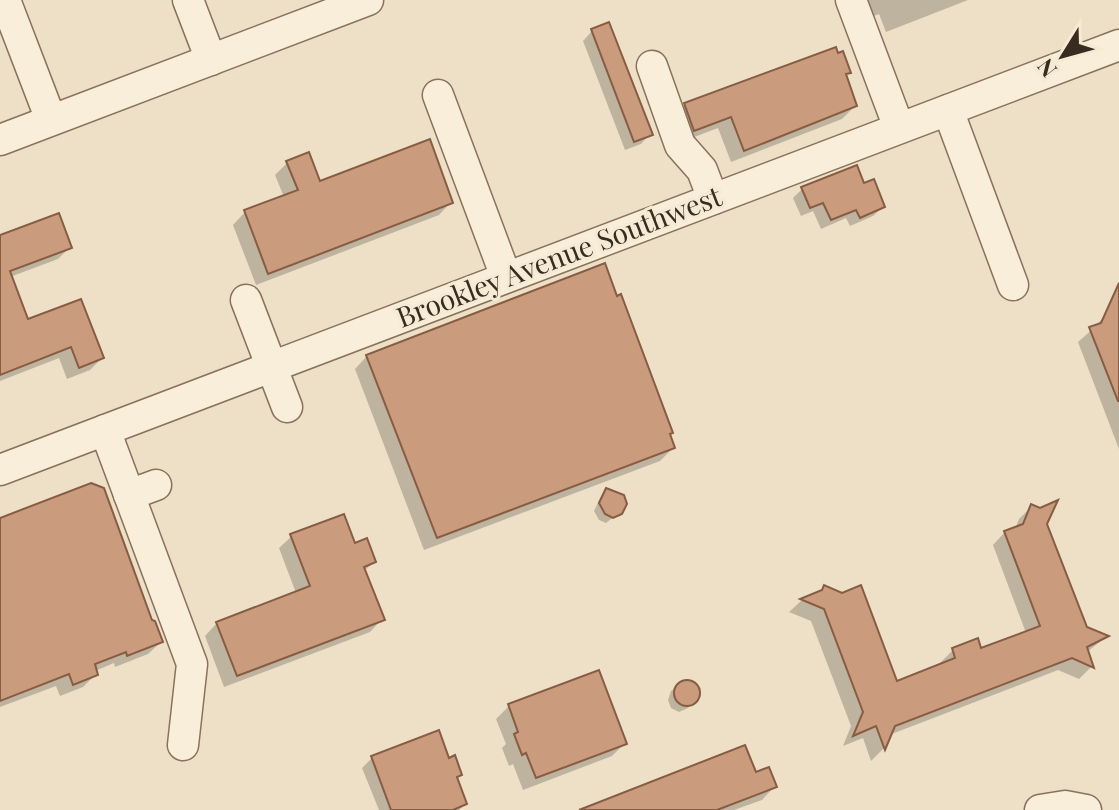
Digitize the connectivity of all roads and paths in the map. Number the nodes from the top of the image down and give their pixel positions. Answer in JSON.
{"nodes":[{"id":1,"x":5,"y":0,"type":"edge"},
{"id":2,"x":188,"y":0,"type":"edge"},
{"id":3,"x":368,"y":0,"type":"edge"},
{"id":4,"x":851,"y":0,"type":"edge"},
{"id":5,"x":1119,"y":45,"type":"edge"},
{"id":6,"x":211,"y":60,"type":"junction"},
{"id":7,"x":652,"y":66,"type":"dead end"},
{"id":8,"x":438,"y":95,"type":"dead end"},
{"id":9,"x":948,"y":110,"type":"junction"},
{"id":10,"x":51,"y":120,"type":"junction"},
{"id":11,"x":899,"y":128,"type":"junction"},
{"id":12,"x":0,"y":140,"type":"edge"},
{"id":13,"x":713,"y":199,"type":"junction"},
{"id":14,"x":506,"y":277,"type":"junction"},
{"id":15,"x":1013,"y":285,"type":"dead end"},
{"id":16,"x":246,"y":300,"type":"dead end"},
{"id":17,"x":272,"y":366,"type":"junction"},
{"id":18,"x":287,"y":407,"type":"dead end"},
{"id":19,"x":105,"y":430,"type":"junction"},
{"id":20,"x":2,"y":464,"type":"edge"},
{"id":21,"x":183,"y":745,"type":"dead end"},
{"id":22,"x":1040,"y":810,"type":"edge"},
{"id":23,"x":1086,"y":810,"type":"edge"}],
"edges":[{"from":1,"to":10,"type":"street"},
{"from":2,"to":6,"type":"street"},
{"from":3,"to":6,"type":"street"},
{"from":4,"to":11,"type":"street"},
{"from":5,"to":9,"type":"street","name":"Brookley Avenue Southwest"},
{"from":6,"to":10,"type":"street"},
{"from":7,"to":13,"type":"street"},
{"from":8,"to":14,"type":"street"},
{"from":9,"to":11,"type":"street","name":"Brookley Avenue Southwest"},
{"from":9,"to":15,"type":"street"},
{"from":10,"to":12,"type":"street"},
{"from":11,"to":13,"type":"street","name":"Brookley Avenue Southwest"},
{"from":13,"to":14,"type":"street","name":"Brookley Avenue Southwest"},
{"from":14,"to":17,"type":"street","name":"Brookley Avenue Southwest"},
{"from":16,"to":17,"type":"street"},
{"from":17,"to":18,"type":"street"},
{"from":17,"to":19,"type":"street","name":"Brookley Avenue Southwest"},
{"from":19,"to":20,"type":"street","name":"Brookley Avenue Southwest"},
{"from":19,"to":21,"type":"street"},
{"from":22,"to":23,"type":"street"}]}
